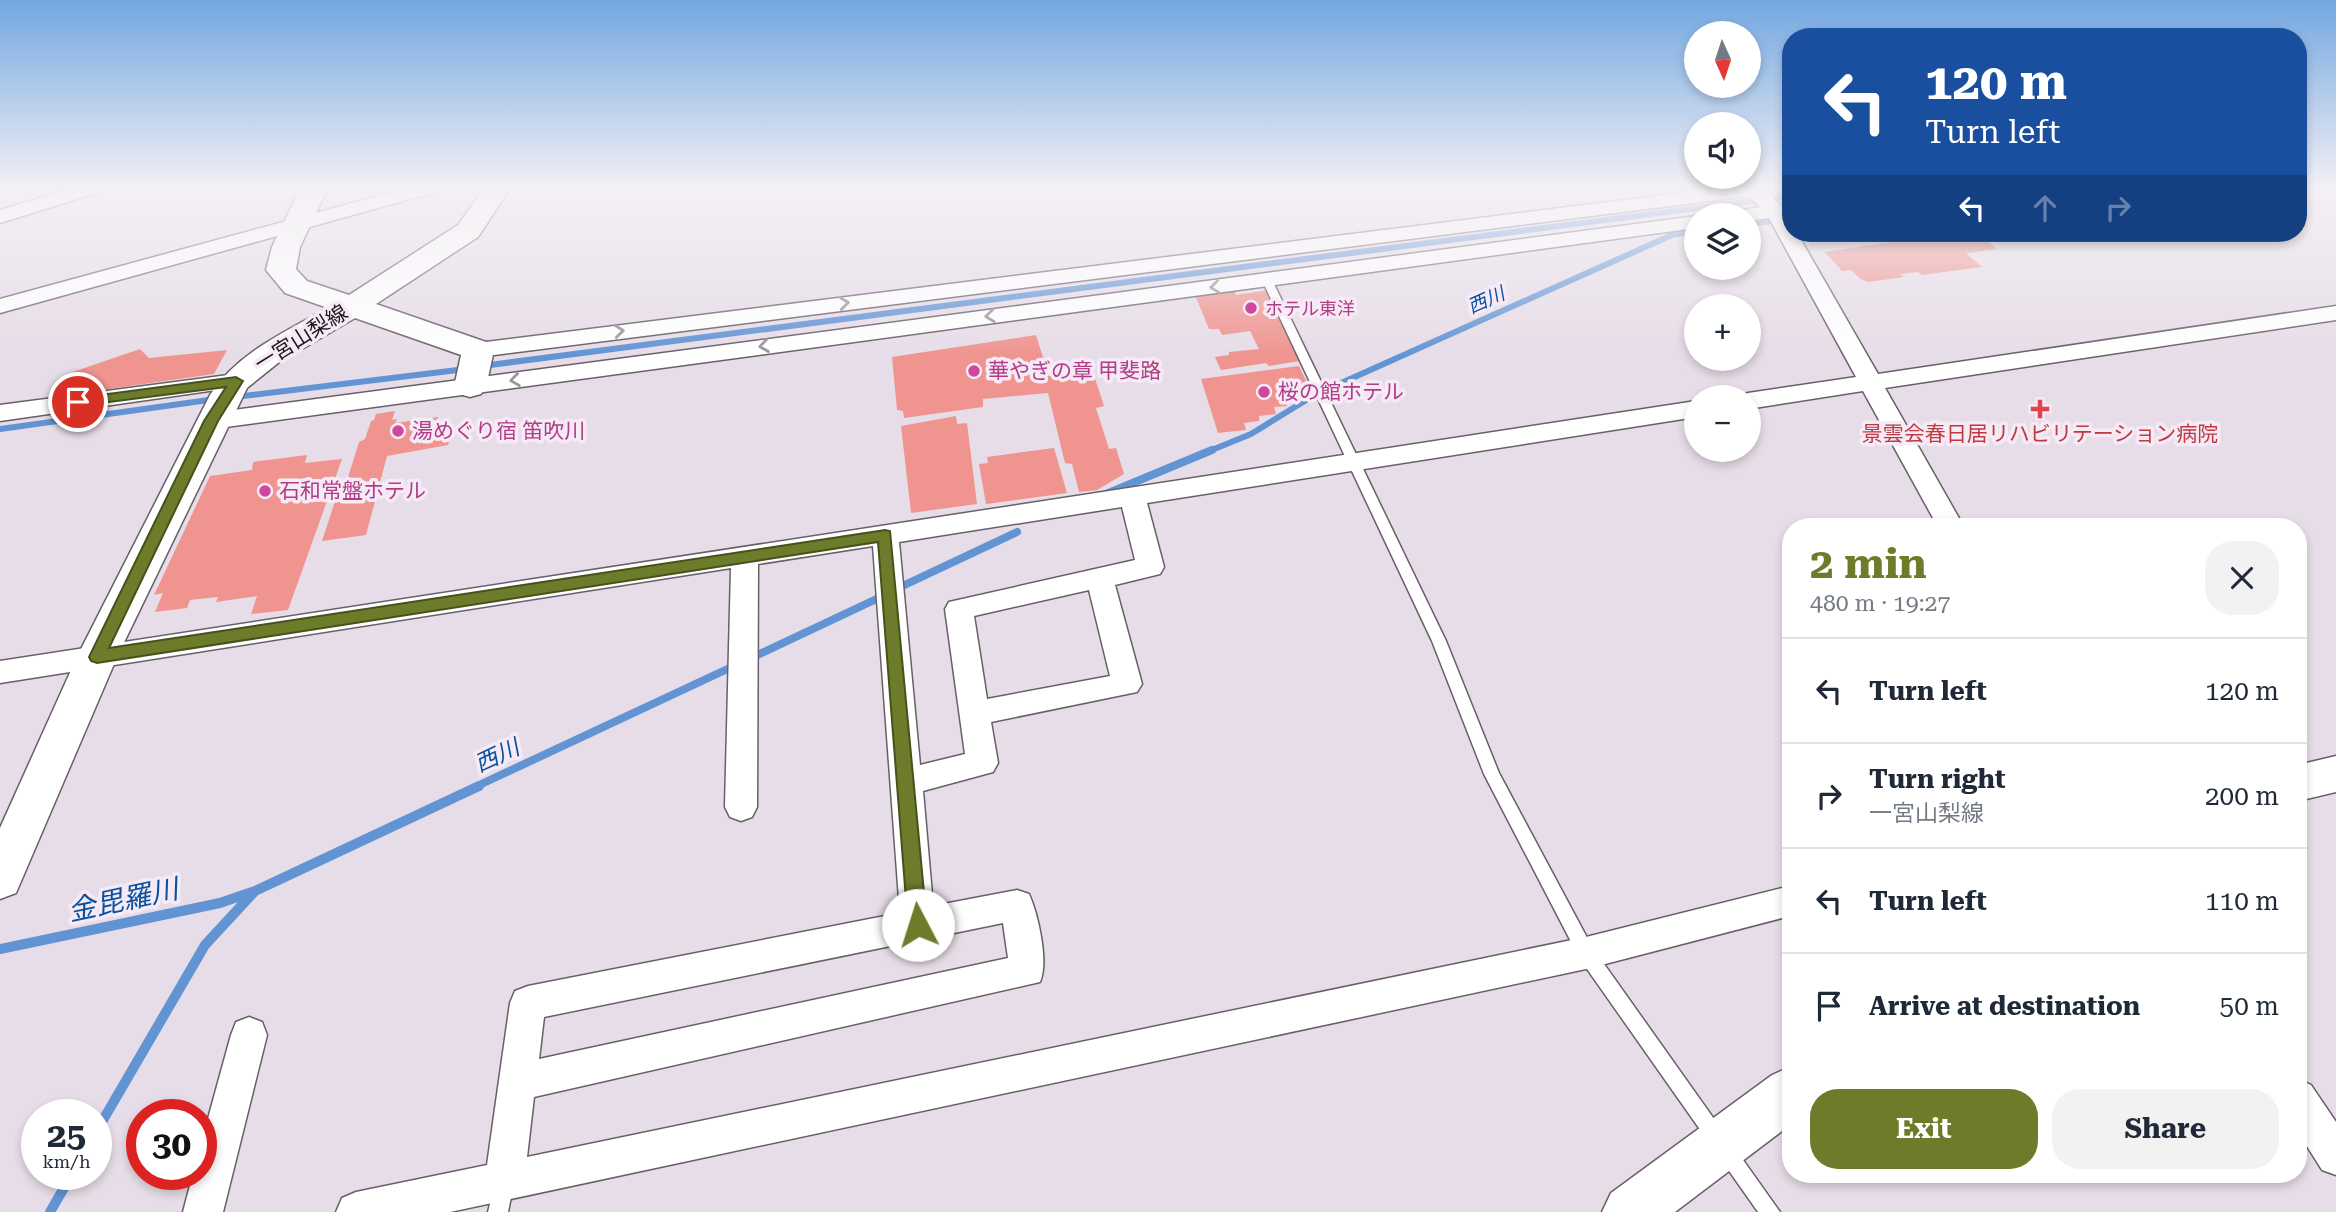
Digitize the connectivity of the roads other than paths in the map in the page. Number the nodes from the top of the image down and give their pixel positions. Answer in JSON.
{"nodes":[{"id":1,"x":230,"y":244,"type":"edge"},
{"id":2,"x":288,"y":244,"type":"edge"},
{"id":3,"x":449,"y":244,"type":"edge"},
{"id":4,"x":1337,"y":244,"type":"edge"},
{"id":5,"x":1537,"y":244,"type":"edge"},
{"id":6,"x":1793,"y":244,"type":"edge"},
{"id":7,"x":1255,"y":251,"type":"junction"},
{"id":8,"x":1267,"y":280,"type":"junction"},
{"id":9,"x":0,"y":306,"type":"edge"},
{"id":10,"x":353,"y":306,"type":"junction"},
{"id":11,"x":2336,"y":313,"type":"edge"},
{"id":12,"x":575,"y":336,"type":"junction"},
{"id":13,"x":474,"y":368,"type":"junction"},
{"id":14,"x":579,"y":372,"type":"junction"},
{"id":15,"x":1872,"y":382,"type":"junction"},
{"id":16,"x":1761,"y":399,"type":"edge"},
{"id":17,"x":223,"y":402,"type":"junction"},
{"id":18,"x":1684,"y":412,"type":"edge"},
{"id":19,"x":0,"y":413,"type":"edge"},
{"id":20,"x":1354,"y":463,"type":"junction"},
{"id":21,"x":1132,"y":497,"type":"junction"},
{"id":22,"x":1946,"y":518,"type":"edge"},
{"id":23,"x":885,"y":535,"type":"junction"},
{"id":24,"x":745,"y":557,"type":"junction"},
{"id":25,"x":1100,"y":578,"type":"junction"},
{"id":26,"x":97,"y":657,"type":"junction"},
{"id":27,"x":0,"y":672,"type":"edge"},
{"id":28,"x":975,"y":713,"type":"junction"},
{"id":29,"x":2336,"y":774,"type":"edge"},
{"id":30,"x":2307,"y":781,"type":"edge"},
{"id":31,"x":906,"y":782,"type":"junction"},
{"id":32,"x":741,"y":807,"type":"dead end"},
{"id":33,"x":0,"y":879,"type":"edge"},
{"id":34,"x":1782,"y":903,"type":"edge"},
{"id":35,"x":918,"y":925,"type":"junction"},
{"id":36,"x":1586,"y":953,"type":"junction"},
{"id":37,"x":249,"y":1035,"type":"dead end"},
{"id":38,"x":517,"y":1082,"type":"junction"},
{"id":39,"x":1782,"y":1099,"type":"edge"},
{"id":40,"x":2307,"y":1112,"type":"edge"},
{"id":41,"x":1721,"y":1143,"type":"junction"},
{"id":42,"x":2336,"y":1156,"type":"edge"},
{"id":43,"x":501,"y":1197,"type":"edge"},
{"id":44,"x":203,"y":1212,"type":"edge"},
{"id":45,"x":356,"y":1212,"type":"edge"},
{"id":46,"x":1630,"y":1212,"type":"edge"},
{"id":47,"x":1770,"y":1212,"type":"edge"}],
"edges":[{"from":1,"to":9,"type":"street"},
{"from":2,"to":10,"type":"main road"},
{"from":3,"to":10,"type":"main road","name":"一宮山梨線"},
{"from":4,"to":7,"type":"street"},
{"from":5,"to":8,"type":"street"},
{"from":6,"to":15,"type":"street"},
{"from":7,"to":8,"type":"street"},
{"from":12,"to":7,"type":"street","one_way":true},
{"from":8,"to":14,"type":"street","one_way":true},
{"from":8,"to":20,"type":"lane"},
{"from":10,"to":13,"type":"main road"},
{"from":10,"to":17,"type":"main road","name":"一宮山梨線"},
{"from":11,"to":15,"type":"street"},
{"from":12,"to":13,"type":"street"},
{"from":12,"to":14,"type":"street"},
{"from":14,"to":13,"type":"street","one_way":true},
{"from":13,"to":17,"type":"street"},
{"from":15,"to":16,"type":"street"},
{"from":15,"to":22,"type":"street"},
{"from":17,"to":19,"type":"street"},
{"from":17,"to":26,"type":"main road","name":"一宮山梨線"},
{"from":18,"to":20,"type":"street"},
{"from":20,"to":21,"type":"street"},
{"from":20,"to":36,"type":"lane"},
{"from":21,"to":23,"type":"street"},
{"from":21,"to":25,"type":"street"},
{"from":23,"to":24,"type":"street"},
{"from":23,"to":31,"type":"street"},
{"from":24,"to":26,"type":"street"},
{"from":24,"to":32,"type":"street"},
{"from":25,"to":28,"type":"street"},
{"from":25,"to":28,"type":"street"},
{"from":26,"to":27,"type":"street"},
{"from":26,"to":33,"type":"main road","name":"一宮山梨線"},
{"from":28,"to":31,"type":"street"},
{"from":29,"to":30,"type":"main road"},
{"from":31,"to":35,"type":"street"},
{"from":34,"to":36,"type":"street"},
{"from":35,"to":38,"type":"street"},
{"from":35,"to":38,"type":"street"},
{"from":36,"to":41,"type":"lane"},
{"from":36,"to":43,"type":"street"},
{"from":37,"to":44,"type":"street"},
{"from":38,"to":43,"type":"street"},
{"from":39,"to":41,"type":"main road"},
{"from":40,"to":42,"type":"street"},
{"from":41,"to":46,"type":"main road"},
{"from":41,"to":47,"type":"lane"},
{"from":43,"to":45,"type":"street"}]}
